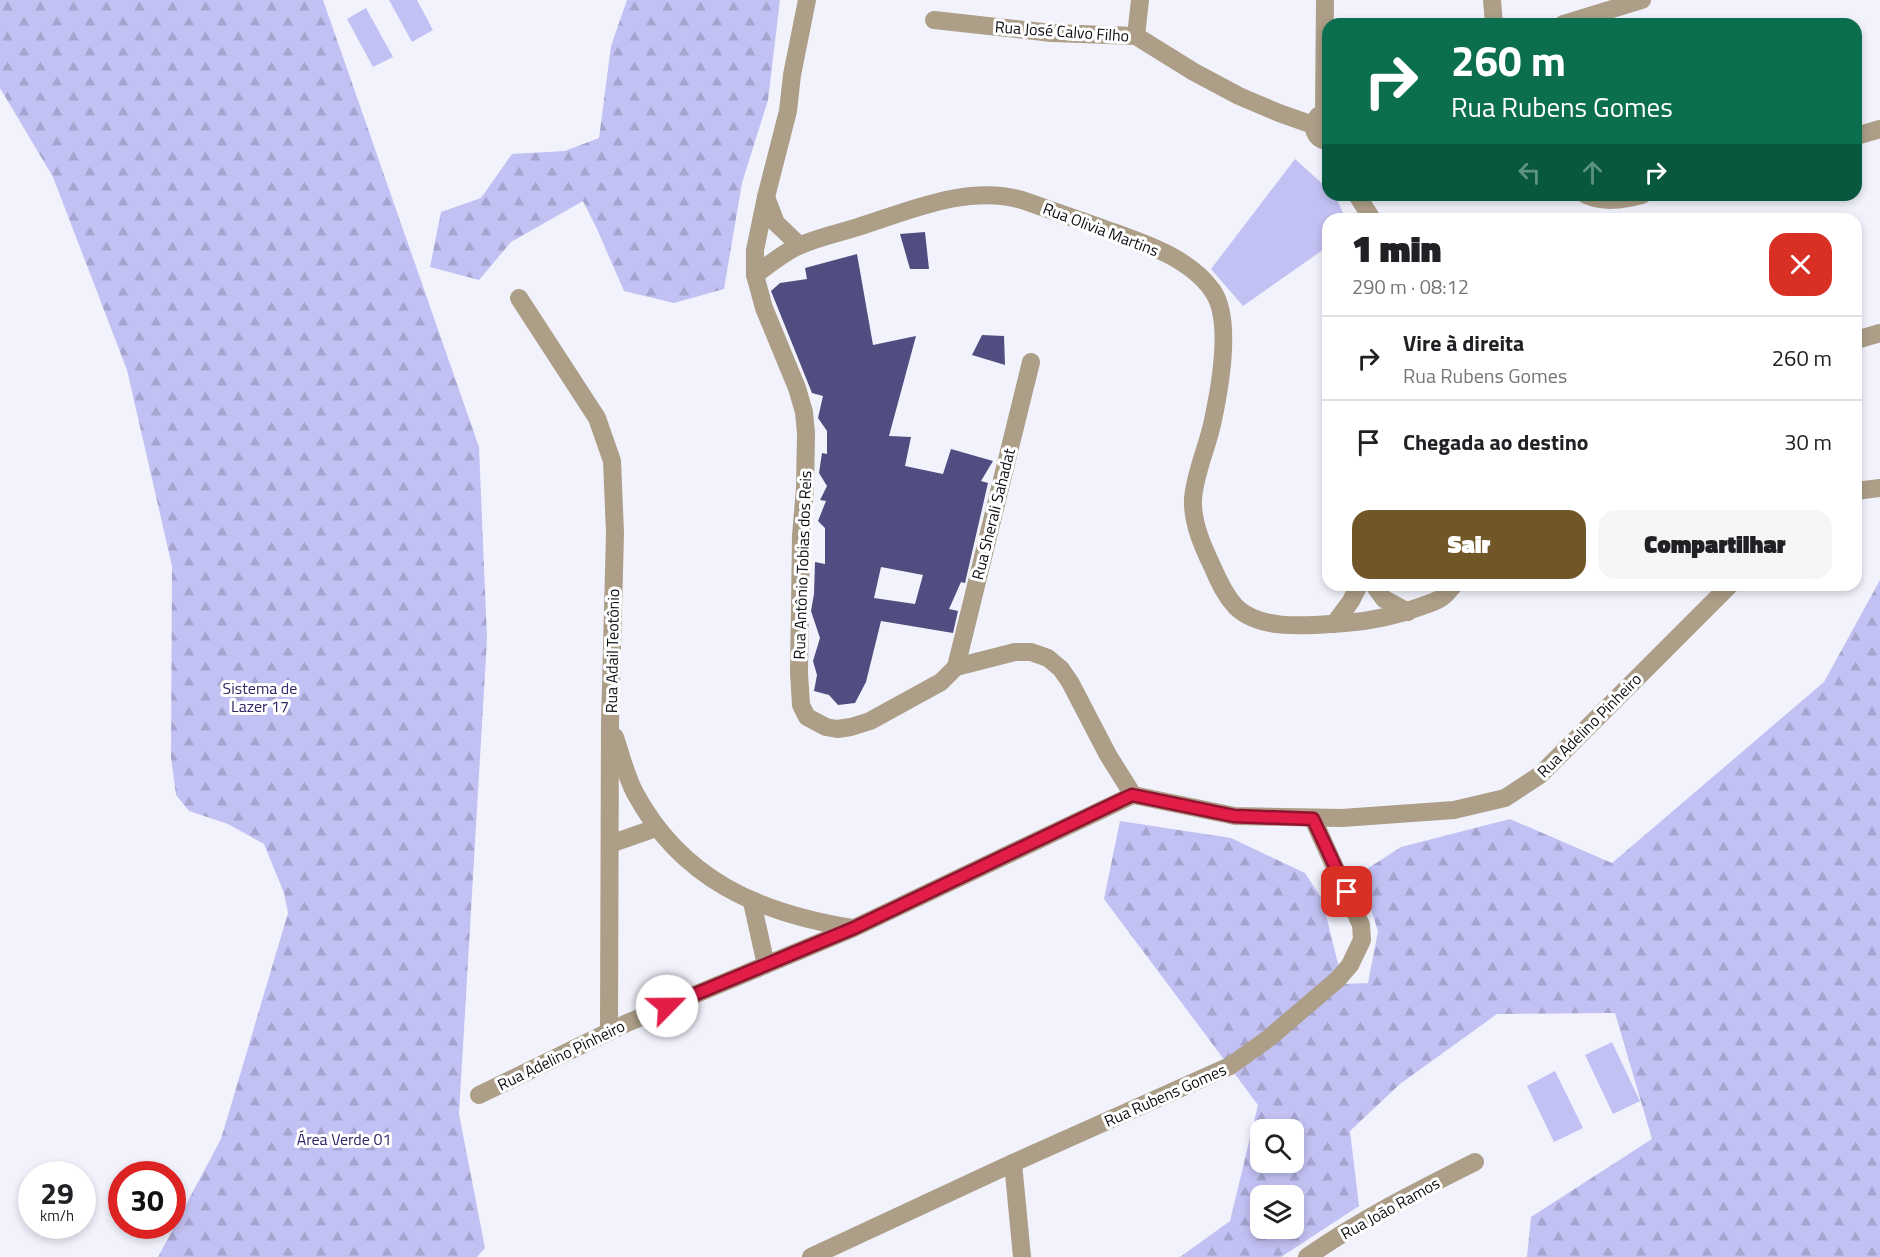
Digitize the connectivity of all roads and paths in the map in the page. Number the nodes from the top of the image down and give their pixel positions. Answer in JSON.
{"nodes":[{"id":1,"x":807,"y":0,"type":"edge"},
{"id":2,"x":1140,"y":0,"type":"edge"},
{"id":3,"x":1325,"y":0,"type":"edge"},
{"id":4,"x":1492,"y":0,"type":"edge"},
{"id":5,"x":1642,"y":0,"type":"edge"},
{"id":6,"x":1325,"y":18,"type":"edge"},
{"id":7,"x":1494,"y":18,"type":"edge"},
{"id":8,"x":1583,"y":18,"type":"edge"},
{"id":9,"x":934,"y":20,"type":"dead end"},
{"id":10,"x":1136,"y":36,"type":"junction"},
{"id":11,"x":1322,"y":116,"type":"edge"},
{"id":12,"x":1880,"y":129,"type":"edge"},
{"id":13,"x":1862,"y":134,"type":"edge"},
{"id":14,"x":1322,"y":140,"type":"edge"},
{"id":15,"x":766,"y":197,"type":"junction"},
{"id":16,"x":800,"y":245,"type":"junction"},
{"id":17,"x":755,"y":275,"type":"junction"},
{"id":18,"x":519,"y":298,"type":"dead end"},
{"id":19,"x":1880,"y":333,"type":"edge"},
{"id":20,"x":1862,"y":338,"type":"edge"},
{"id":21,"x":1031,"y":362,"type":"dead end"},
{"id":22,"x":1880,"y":488,"type":"edge"},
{"id":23,"x":1862,"y":490,"type":"edge"},
{"id":24,"x":1356,"y":591,"type":"edge"},
{"id":25,"x":1378,"y":591,"type":"edge"},
{"id":26,"x":1448,"y":591,"type":"edge"},
{"id":27,"x":1724,"y":591,"type":"edge"},
{"id":28,"x":1408,"y":612,"type":"junction"},
{"id":29,"x":1334,"y":624,"type":"junction"},
{"id":30,"x":956,"y":666,"type":"junction"},
{"id":31,"x":610,"y":723,"type":"junction"},
{"id":32,"x":1132,"y":795,"type":"junction"},
{"id":33,"x":1313,"y":819,"type":"junction"},
{"id":34,"x":656,"y":828,"type":"junction"},
{"id":35,"x":610,"y":844,"type":"junction"},
{"id":36,"x":752,"y":902,"type":"junction"},
{"id":37,"x":854,"y":928,"type":"junction"},
{"id":38,"x":766,"y":965,"type":"junction"},
{"id":39,"x":609,"y":1031,"type":"junction"},
{"id":40,"x":479,"y":1095,"type":"dead end"},
{"id":41,"x":1474,"y":1162,"type":"dead end"},
{"id":42,"x":1013,"y":1163,"type":"junction"},
{"id":43,"x":811,"y":1257,"type":"edge"},
{"id":44,"x":1022,"y":1257,"type":"edge"},
{"id":45,"x":1307,"y":1257,"type":"edge"}],
"edges":[{"from":1,"to":15,"type":"street","name":"Rua Antônio Tobias dos Reis"},
{"from":2,"to":10,"type":"street"},
{"from":3,"to":6,"type":"street"},
{"from":4,"to":7,"type":"street"},
{"from":5,"to":8,"type":"street"},
{"from":9,"to":10,"type":"street","name":"Rua José Calvo Filho"},
{"from":10,"to":11,"type":"street","name":"Rua José Calvo Filho"},
{"from":11,"to":14,"type":"street"},
{"from":12,"to":13,"type":"street"},
{"from":15,"to":16,"type":"street"},
{"from":15,"to":17,"type":"street","name":"Rua Antônio Tobias dos Reis"},
{"from":16,"to":17,"type":"street","name":"Rua Olivia Martins"},
{"from":16,"to":29,"type":"street","name":"Rua Olivia Martins"},
{"from":17,"to":30,"type":"street","name":"Rua Antônio Tobias dos Reis"},
{"from":18,"to":31,"type":"street","name":"Rua Adail Teotônio"},
{"from":19,"to":20,"type":"street"},
{"from":21,"to":30,"type":"street","name":"Rua Sherali Sahadat"},
{"from":22,"to":23,"type":"street"},
{"from":24,"to":29,"type":"street"},
{"from":25,"to":28,"type":"street"},
{"from":26,"to":28,"type":"street","name":"Rua Olivia Martins"},
{"from":27,"to":33,"type":"street","name":"Rua Adelino Pinheiro"},
{"from":28,"to":29,"type":"street","name":"Rua Olivia Martins"},
{"from":30,"to":32,"type":"street","name":"Rua Antônio Tobias dos Reis"},
{"from":31,"to":34,"type":"street"},
{"from":31,"to":35,"type":"street","name":"Rua Adail Teotônio"},
{"from":32,"to":33,"type":"street","name":"Rua Adelino Pinheiro"},
{"from":32,"to":37,"type":"street","name":"Rua Adelino Pinheiro"},
{"from":33,"to":42,"type":"street","name":"Rua Rubens Gomes"},
{"from":34,"to":35,"type":"street"},
{"from":34,"to":36,"type":"street"},
{"from":35,"to":39,"type":"street","name":"Rua Adail Teotônio"},
{"from":36,"to":37,"type":"street"},
{"from":36,"to":38,"type":"street"},
{"from":37,"to":38,"type":"street","name":"Rua Adelino Pinheiro"},
{"from":38,"to":39,"type":"street","name":"Rua Adelino Pinheiro"},
{"from":39,"to":40,"type":"street","name":"Rua Adelino Pinheiro"},
{"from":41,"to":45,"type":"street","name":"Rua João Ramos"},
{"from":42,"to":43,"type":"street","name":"Rua Rubens Gomes"},
{"from":42,"to":44,"type":"street"}]}
